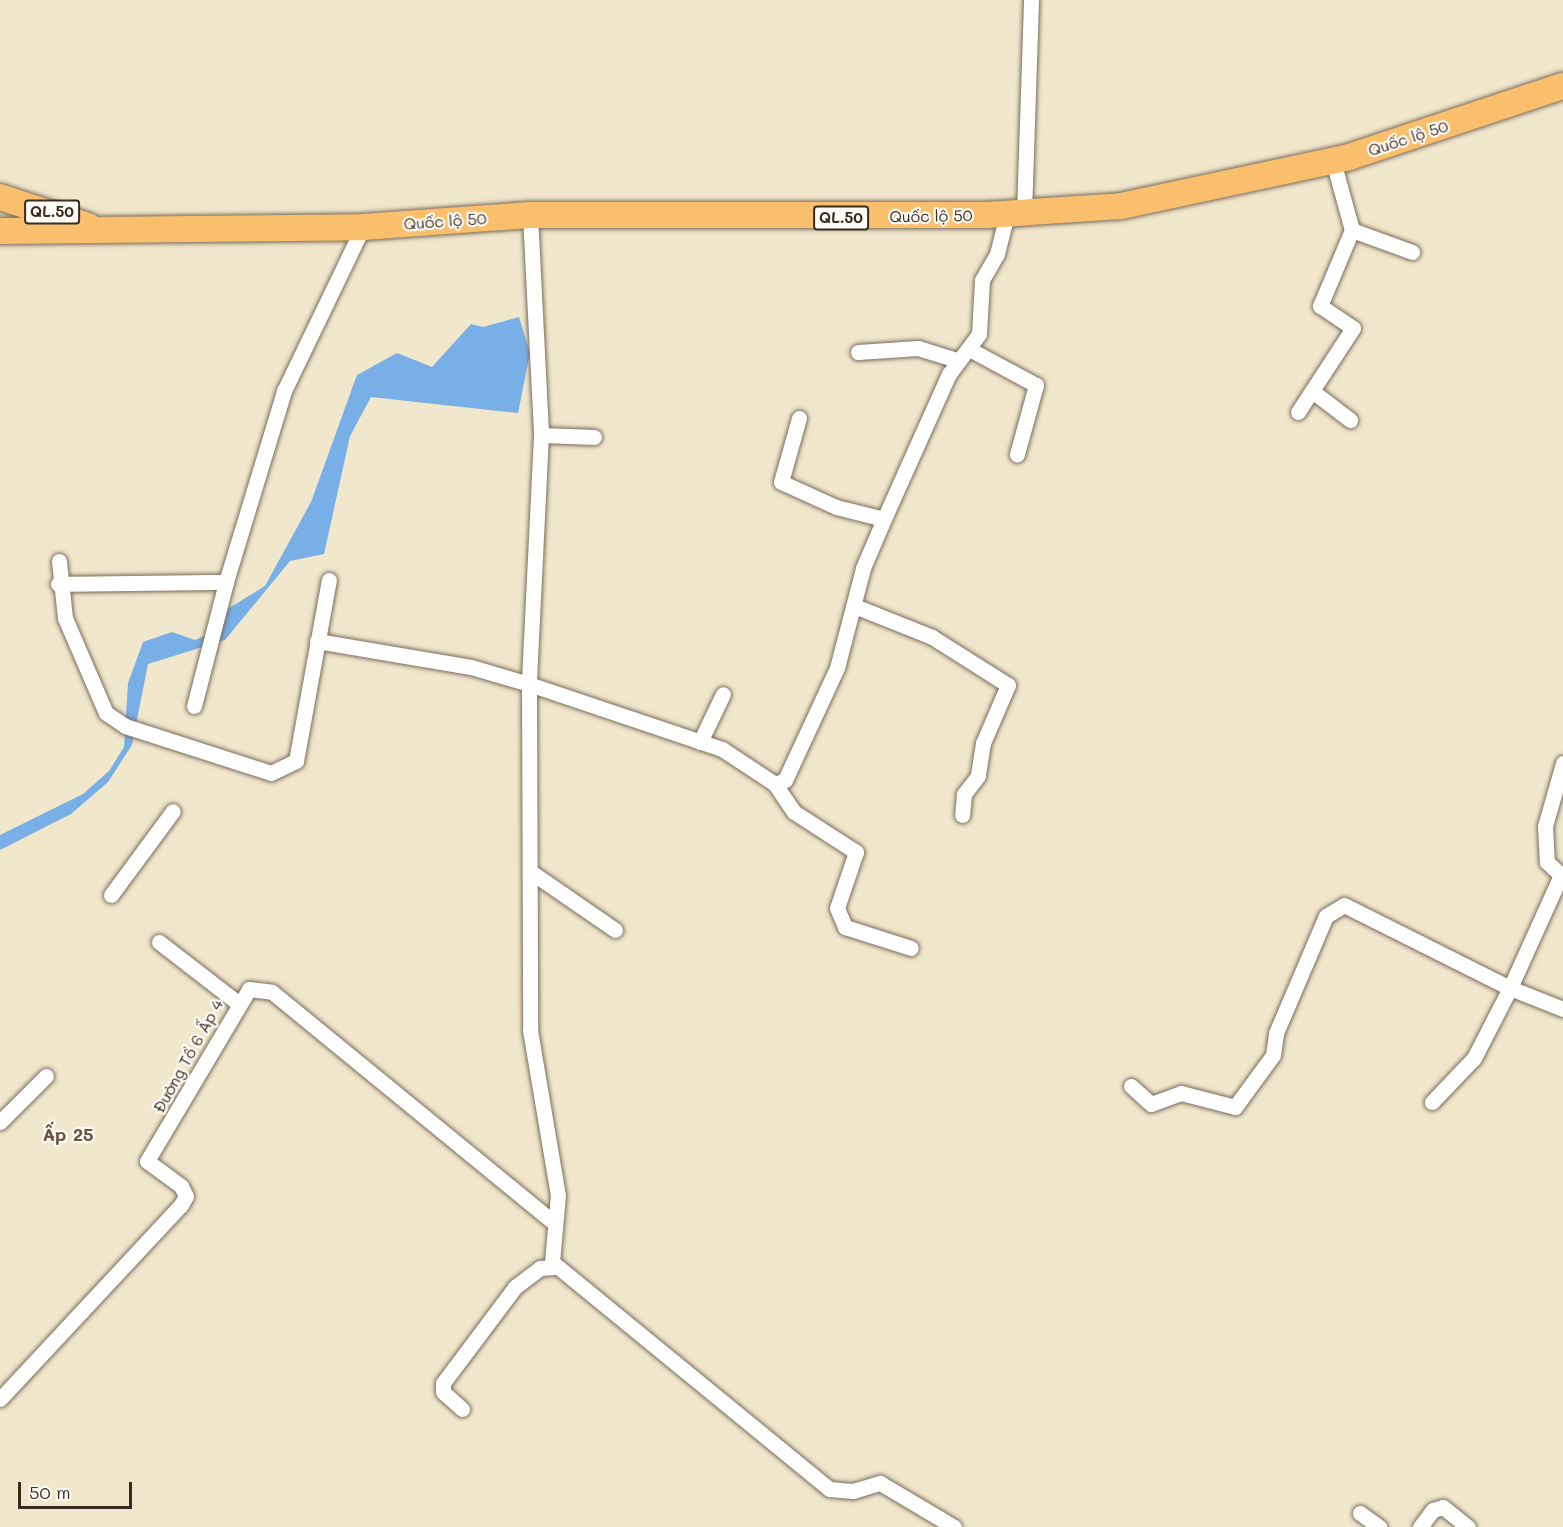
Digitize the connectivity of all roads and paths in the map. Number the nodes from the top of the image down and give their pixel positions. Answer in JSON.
{"nodes":[{"id":1,"x":1031,"y":0,"type":"edge"},
{"id":2,"x":1563,"y":86,"type":"edge"},
{"id":3,"x":1334,"y":161,"type":"junction"},
{"id":4,"x":0,"y":197,"type":"edge"},
{"id":5,"x":1015,"y":214,"type":"junction"},
{"id":6,"x":530,"y":215,"type":"junction"},
{"id":7,"x":363,"y":227,"type":"junction"},
{"id":8,"x":1352,"y":230,"type":"junction"},
{"id":9,"x":0,"y":231,"type":"edge"},
{"id":10,"x":102,"y":232,"type":"junction"},
{"id":11,"x":1412,"y":252,"type":"dead end"},
{"id":12,"x":971,"y":350,"type":"junction"},
{"id":13,"x":858,"y":352,"type":"dead end"},
{"id":14,"x":957,"y":360,"type":"junction"},
{"id":15,"x":1312,"y":391,"type":"junction"},
{"id":16,"x":1298,"y":412,"type":"dead end"},
{"id":17,"x":799,"y":418,"type":"dead end"},
{"id":18,"x":1350,"y":420,"type":"dead end"},
{"id":19,"x":541,"y":435,"type":"junction"},
{"id":20,"x":594,"y":437,"type":"dead end"},
{"id":21,"x":1017,"y":454,"type":"dead end"},
{"id":22,"x":884,"y":519,"type":"junction"},
{"id":23,"x":58,"y":561,"type":"dead end"},
{"id":24,"x":329,"y":580,"type":"dead end"},
{"id":25,"x":226,"y":582,"type":"junction"},
{"id":26,"x":58,"y":584,"type":"junction"},
{"id":27,"x":857,"y":607,"type":"junction"},
{"id":28,"x":317,"y":641,"type":"junction"},
{"id":29,"x":529,"y":684,"type":"junction"},
{"id":30,"x":723,"y":694,"type":"dead end"},
{"id":31,"x":194,"y":706,"type":"dead end"},
{"id":32,"x":700,"y":742,"type":"junction"},
{"id":33,"x":1563,"y":763,"type":"edge"},
{"id":34,"x":775,"y":784,"type":"junction"},
{"id":35,"x":173,"y":811,"type":"dead end"},
{"id":36,"x":962,"y":815,"type":"dead end"},
{"id":37,"x":531,"y":872,"type":"junction"},
{"id":38,"x":111,"y":895,"type":"dead end"},
{"id":39,"x":615,"y":930,"type":"dead end"},
{"id":40,"x":159,"y":942,"type":"dead end"},
{"id":41,"x":910,"y":948,"type":"dead end"},
{"id":42,"x":1510,"y":988,"type":"junction"},
{"id":43,"x":238,"y":1003,"type":"junction"},
{"id":44,"x":1563,"y":1009,"type":"edge"},
{"id":45,"x":46,"y":1076,"type":"dead end"},
{"id":46,"x":1131,"y":1086,"type":"dead end"},
{"id":47,"x":1432,"y":1102,"type":"dead end"},
{"id":48,"x":0,"y":1122,"type":"edge"},
{"id":49,"x":553,"y":1222,"type":"junction"},
{"id":50,"x":555,"y":1267,"type":"junction"},
{"id":51,"x":0,"y":1399,"type":"edge"},
{"id":52,"x":462,"y":1409,"type":"dead end"},
{"id":53,"x":1360,"y":1513,"type":"dead end"},
{"id":54,"x":954,"y":1527,"type":"edge"},
{"id":55,"x":1379,"y":1527,"type":"edge"},
{"id":56,"x":1420,"y":1527,"type":"edge"},
{"id":57,"x":1468,"y":1527,"type":"edge"}],
"edges":[{"from":1,"to":5,"type":"street"},
{"from":2,"to":3,"type":"highway","name":"Quốc lộ 50","number":"QL.50"},
{"from":3,"to":5,"type":"highway","name":"Quốc lộ 50","number":"QL.50"},
{"from":3,"to":8,"type":"street"},
{"from":4,"to":10,"type":"highway","number":"QL.50"},
{"from":5,"to":6,"type":"highway","name":"Quốc lộ 50","number":"QL.50"},
{"from":5,"to":12,"type":"street"},
{"from":6,"to":7,"type":"highway","name":"Quốc lộ 50","number":"QL.50"},
{"from":6,"to":19,"type":"street"},
{"from":7,"to":10,"type":"highway","name":"Quốc lộ 50","number":"QL.50"},
{"from":7,"to":25,"type":"street"},
{"from":8,"to":11,"type":"street"},
{"from":8,"to":15,"type":"street"},
{"from":9,"to":10,"type":"highway","number":"QL.50"},
{"from":12,"to":14,"type":"street"},
{"from":12,"to":21,"type":"street"},
{"from":13,"to":14,"type":"street"},
{"from":14,"to":22,"type":"street"},
{"from":15,"to":16,"type":"street"},
{"from":15,"to":18,"type":"street"},
{"from":17,"to":22,"type":"street"},
{"from":19,"to":20,"type":"street"},
{"from":19,"to":29,"type":"street"},
{"from":22,"to":27,"type":"street"},
{"from":23,"to":26,"type":"street"},
{"from":24,"to":28,"type":"street"},
{"from":25,"to":26,"type":"street"},
{"from":25,"to":31,"type":"street"},
{"from":26,"to":28,"type":"street"},
{"from":27,"to":34,"type":"street"},
{"from":27,"to":36,"type":"street"},
{"from":28,"to":29,"type":"street"},
{"from":29,"to":32,"type":"street"},
{"from":29,"to":37,"type":"street"},
{"from":30,"to":32,"type":"street"},
{"from":32,"to":34,"type":"street"},
{"from":33,"to":42,"type":"street"},
{"from":34,"to":41,"type":"street"},
{"from":35,"to":38,"type":"street"},
{"from":37,"to":39,"type":"street"},
{"from":37,"to":49,"type":"street"},
{"from":40,"to":43,"type":"street"},
{"from":42,"to":44,"type":"street"},
{"from":42,"to":46,"type":"street"},
{"from":42,"to":47,"type":"street"},
{"from":43,"to":49,"type":"street","name":"Đường Tổ 6 Ấp 4"},
{"from":43,"to":51,"type":"street","name":"Đường Tổ 6 Ấp 4"},
{"from":45,"to":48,"type":"street"},
{"from":49,"to":50,"type":"street"},
{"from":50,"to":52,"type":"street"},
{"from":50,"to":54,"type":"street"},
{"from":53,"to":55,"type":"street"},
{"from":56,"to":57,"type":"street"}]}
